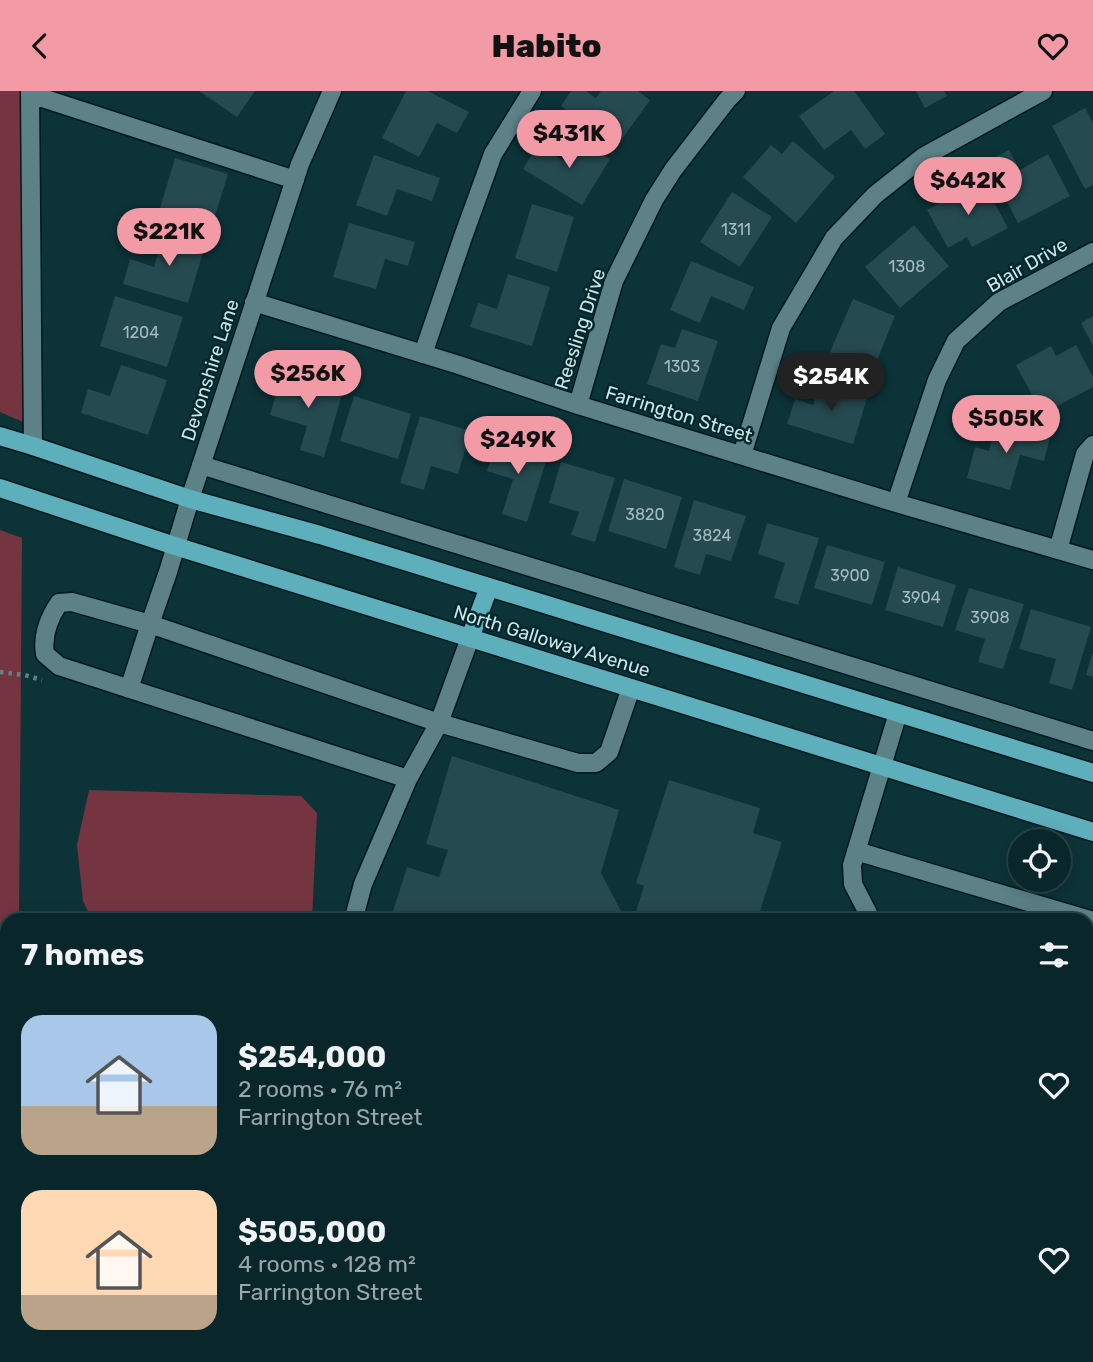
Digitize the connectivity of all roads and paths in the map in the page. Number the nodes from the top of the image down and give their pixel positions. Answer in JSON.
{"nodes":[{"id":1,"x":332,"y":91,"type":"edge"},
{"id":2,"x":532,"y":91,"type":"edge"},
{"id":3,"x":736,"y":91,"type":"edge"},
{"id":4,"x":1043,"y":91,"type":"edge"},
{"id":5,"x":30,"y":93,"type":"edge"},
{"id":6,"x":295,"y":180,"type":"junction"},
{"id":7,"x":1093,"y":252,"type":"edge"},
{"id":8,"x":254,"y":302,"type":"junction"},
{"id":9,"x":423,"y":353,"type":"junction"},
{"id":10,"x":578,"y":405,"type":"junction"},
{"id":11,"x":0,"y":436,"type":"edge"},
{"id":12,"x":1093,"y":445,"type":"edge"},
{"id":13,"x":33,"y":446,"type":"junction"},
{"id":14,"x":742,"y":456,"type":"junction"},
{"id":15,"x":201,"y":465,"type":"junction"},
{"id":16,"x":0,"y":488,"type":"edge"},
{"id":17,"x":190,"y":499,"type":"junction"},
{"id":18,"x":896,"y":503,"type":"junction"},
{"id":19,"x":175,"y":546,"type":"junction"},
{"id":20,"x":1058,"y":550,"type":"junction"},
{"id":21,"x":1093,"y":560,"type":"edge"},
{"id":22,"x":489,"y":587,"type":"junction"},
{"id":23,"x":150,"y":624,"type":"junction"},
{"id":24,"x":470,"y":638,"type":"junction"},
{"id":25,"x":631,"y":688,"type":"junction"},
{"id":26,"x":129,"y":689,"type":"junction"},
{"id":27,"x":898,"y":713,"type":"junction"},
{"id":28,"x":439,"y":723,"type":"junction"},
{"id":29,"x":1093,"y":741,"type":"edge"},
{"id":30,"x":881,"y":766,"type":"junction"},
{"id":31,"x":1093,"y":773,"type":"edge"},
{"id":32,"x":408,"y":779,"type":"junction"},
{"id":33,"x":1093,"y":832,"type":"edge"},
{"id":34,"x":856,"y":851,"type":"junction"},
{"id":35,"x":355,"y":913,"type":"edge"},
{"id":36,"x":868,"y":913,"type":"edge"},
{"id":37,"x":1066,"y":913,"type":"edge"}],
"edges":[{"from":1,"to":6,"type":"street","name":"Devonshire Lane"},
{"from":2,"to":9,"type":"street"},
{"from":3,"to":10,"type":"street","name":"Reesling Drive"},
{"from":4,"to":14,"type":"street"},
{"from":5,"to":6,"type":"street"},
{"from":5,"to":13,"type":"street"},
{"from":6,"to":8,"type":"street","name":"Devonshire Lane"},
{"from":7,"to":18,"type":"street","name":"Blair Drive"},
{"from":8,"to":9,"type":"street","name":"Farrington Street"},
{"from":8,"to":15,"type":"street","name":"Devonshire Lane"},
{"from":9,"to":10,"type":"street","name":"Farrington Street"},
{"from":10,"to":14,"type":"street","name":"Farrington Street"},
{"from":11,"to":13,"type":"main road","name":"North Galloway Avenue"},
{"from":12,"to":20,"type":"street"},
{"from":13,"to":17,"type":"main road","name":"North Galloway Avenue"},
{"from":14,"to":18,"type":"street","name":"Farrington Street"},
{"from":15,"to":17,"type":"street","name":"Devonshire Lane"},
{"from":15,"to":29,"type":"street"},
{"from":16,"to":19,"type":"main road","name":"North Galloway Avenue"},
{"from":17,"to":19,"type":"street","name":"Devonshire Lane"},
{"from":17,"to":22,"type":"main road","name":"North Galloway Avenue"},
{"from":18,"to":20,"type":"street","name":"Farrington Street"},
{"from":19,"to":23,"type":"street","name":"Devonshire Lane"},
{"from":19,"to":24,"type":"main road","name":"North Galloway Avenue"},
{"from":20,"to":21,"type":"street","name":"Farrington Street"},
{"from":22,"to":24,"type":"main road"},
{"from":22,"to":27,"type":"main road","name":"North Galloway Avenue"},
{"from":23,"to":26,"type":"street","name":"Devonshire Lane"},
{"from":23,"to":26,"type":"street"},
{"from":23,"to":28,"type":"street"},
{"from":24,"to":25,"type":"main road","name":"North Galloway Avenue"},
{"from":24,"to":28,"type":"street"},
{"from":25,"to":28,"type":"street"},
{"from":25,"to":30,"type":"main road","name":"North Galloway Avenue"},
{"from":26,"to":32,"type":"street"},
{"from":27,"to":30,"type":"street"},
{"from":27,"to":31,"type":"main road","name":"North Galloway Avenue"},
{"from":28,"to":32,"type":"street"},
{"from":30,"to":33,"type":"main road","name":"North Galloway Avenue"},
{"from":30,"to":34,"type":"street"},
{"from":32,"to":35,"type":"street"},
{"from":34,"to":36,"type":"street"},
{"from":34,"to":37,"type":"street"}]}
